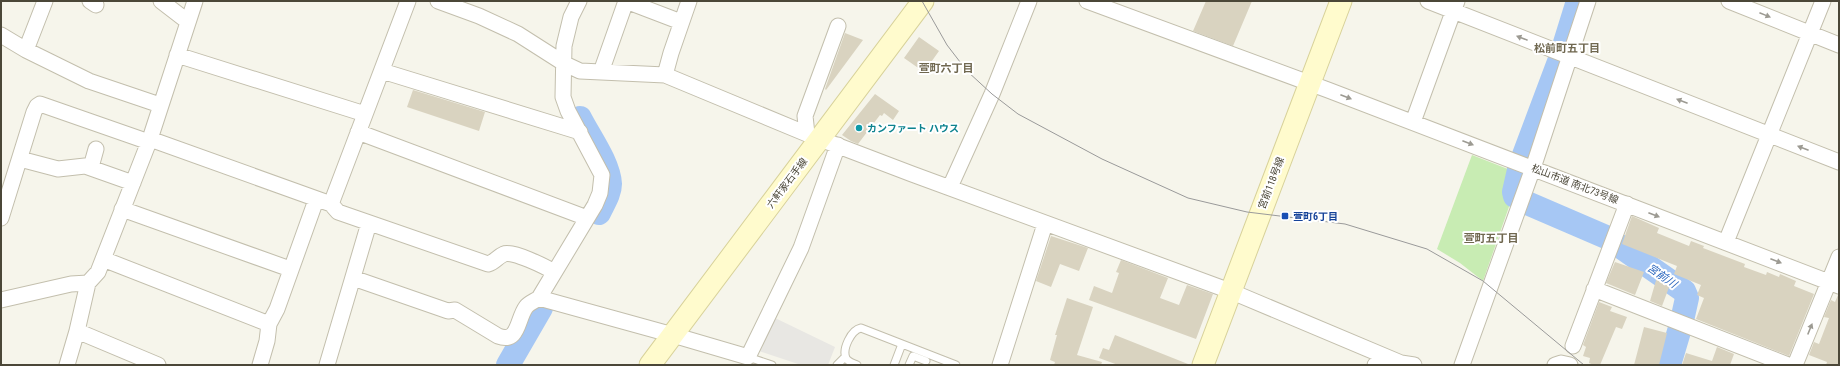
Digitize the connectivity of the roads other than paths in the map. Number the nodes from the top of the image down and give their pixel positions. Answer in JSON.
{"nodes":[{"id":1,"x":45,"y":1,"type":"edge"},
{"id":2,"x":161,"y":1,"type":"edge"},
{"id":3,"x":195,"y":1,"type":"edge"},
{"id":4,"x":408,"y":1,"type":"edge"},
{"id":5,"x":438,"y":1,"type":"edge"},
{"id":6,"x":579,"y":1,"type":"edge"},
{"id":7,"x":689,"y":1,"type":"edge"},
{"id":8,"x":908,"y":1,"type":"edge"},
{"id":9,"x":923,"y":1,"type":"edge"},
{"id":10,"x":1029,"y":1,"type":"edge"},
{"id":11,"x":1087,"y":1,"type":"edge"},
{"id":12,"x":1341,"y":1,"type":"edge"},
{"id":13,"x":1428,"y":1,"type":"edge"},
{"id":14,"x":1588,"y":1,"type":"edge"},
{"id":15,"x":1729,"y":1,"type":"edge"},
{"id":16,"x":1823,"y":1,"type":"edge"},
{"id":17,"x":1455,"y":6,"type":"edge"},
{"id":18,"x":188,"y":21,"type":"junction"},
{"id":19,"x":681,"y":22,"type":"junction"},
{"id":20,"x":838,"y":26,"type":"dead end"},
{"id":21,"x":1810,"y":33,"type":"junction"},
{"id":22,"x":1,"y":34,"type":"edge"},
{"id":23,"x":1839,"y":45,"type":"edge"},
{"id":24,"x":26,"y":50,"type":"junction"},
{"id":25,"x":176,"y":55,"type":"junction"},
{"id":26,"x":1570,"y":57,"type":"junction"},
{"id":27,"x":565,"y":64,"type":"junction"},
{"id":28,"x":382,"y":71,"type":"junction"},
{"id":29,"x":601,"y":72,"type":"junction"},
{"id":30,"x":665,"y":75,"type":"junction"},
{"id":31,"x":1310,"y":83,"type":"junction"},
{"id":32,"x":160,"y":105,"type":"junction"},
{"id":33,"x":365,"y":114,"type":"junction"},
{"id":34,"x":1412,"y":122,"type":"junction"},
{"id":35,"x":358,"y":132,"type":"junction"},
{"id":36,"x":580,"y":132,"type":"junction"},
{"id":37,"x":1769,"y":135,"type":"junction"},
{"id":38,"x":822,"y":139,"type":"junction"},
{"id":39,"x":149,"y":140,"type":"junction"},
{"id":40,"x":96,"y":149,"type":"dead end"},
{"id":41,"x":20,"y":159,"type":"junction"},
{"id":42,"x":1839,"y":162,"type":"edge"},
{"id":43,"x":91,"y":167,"type":"junction"},
{"id":44,"x":1533,"y":168,"type":"junction"},
{"id":45,"x":133,"y":183,"type":"junction"},
{"id":46,"x":950,"y":187,"type":"junction"},
{"id":47,"x":316,"y":200,"type":"junction"},
{"id":48,"x":331,"y":204,"type":"junction"},
{"id":49,"x":1626,"y":204,"type":"junction"},
{"id":50,"x":122,"y":209,"type":"junction"},
{"id":51,"x":1,"y":218,"type":"edge"},
{"id":52,"x":587,"y":218,"type":"junction"},
{"id":53,"x":369,"y":223,"type":"junction"},
{"id":54,"x":1045,"y":224,"type":"junction"},
{"id":55,"x":1726,"y":242,"type":"junction"},
{"id":56,"x":1839,"y":258,"type":"edge"},
{"id":57,"x":103,"y":259,"type":"junction"},
{"id":58,"x":290,"y":269,"type":"junction"},
{"id":59,"x":554,"y":272,"type":"junction"},
{"id":60,"x":353,"y":278,"type":"junction"},
{"id":61,"x":88,"y":284,"type":"junction"},
{"id":62,"x":1834,"y":284,"type":"edge"},
{"id":63,"x":1594,"y":289,"type":"junction"},
{"id":64,"x":1230,"y":291,"type":"junction"},
{"id":65,"x":539,"y":298,"type":"junction"},
{"id":66,"x":1,"y":300,"type":"edge"},
{"id":67,"x":269,"y":324,"type":"junction"},
{"id":68,"x":77,"y":332,"type":"junction"},
{"id":69,"x":666,"y":333,"type":"junction"},
{"id":70,"x":902,"y":344,"type":"junction"},
{"id":71,"x":1573,"y":346,"type":"dead end"},
{"id":72,"x":748,"y":357,"type":"junction"},
{"id":73,"x":845,"y":357,"type":"junction"},
{"id":74,"x":926,"y":360,"type":"edge"},
{"id":75,"x":1408,"y":364,"type":"edge"},
{"id":76,"x":67,"y":365,"type":"edge"},
{"id":77,"x":158,"y":365,"type":"edge"},
{"id":78,"x":260,"y":365,"type":"edge"},
{"id":79,"x":328,"y":365,"type":"edge"},
{"id":80,"x":635,"y":365,"type":"edge"},
{"id":81,"x":650,"y":365,"type":"edge"},
{"id":82,"x":772,"y":365,"type":"edge"},
{"id":83,"x":837,"y":365,"type":"edge"},
{"id":84,"x":857,"y":365,"type":"edge"},
{"id":85,"x":894,"y":365,"type":"edge"},
{"id":86,"x":909,"y":365,"type":"edge"},
{"id":87,"x":956,"y":365,"type":"edge"},
{"id":88,"x":1000,"y":365,"type":"edge"},
{"id":89,"x":1203,"y":365,"type":"edge"},
{"id":90,"x":1375,"y":365,"type":"edge"},
{"id":91,"x":1462,"y":365,"type":"edge"},
{"id":92,"x":1555,"y":365,"type":"edge"},
{"id":93,"x":1570,"y":365,"type":"edge"},
{"id":94,"x":1788,"y":365,"type":"edge"},
{"id":95,"x":1795,"y":365,"type":"edge"}],
"edges":[{"from":1,"to":24,"type":"street"},
{"from":2,"to":18,"type":"street"},
{"from":3,"to":18,"type":"street"},
{"from":4,"to":28,"type":"street"},
{"from":5,"to":27,"type":"street"},
{"from":6,"to":27,"type":"street"},
{"from":7,"to":19,"type":"street"},
{"from":8,"to":38,"type":"main road","name":"六軒家石手線"},
{"from":9,"to":38,"type":"main road","name":"六軒家石手線"},
{"from":10,"to":46,"type":"street"},
{"from":11,"to":31,"type":"street","name":"松山市道 南北73号線"},
{"from":12,"to":31,"type":"main road","name":"宮前118号線"},
{"from":13,"to":17,"type":"street"},
{"from":14,"to":26,"type":"street"},
{"from":15,"to":21,"type":"street","one_way":true},
{"from":16,"to":21,"type":"street"},
{"from":26,"to":17,"type":"street","one_way":true},
{"from":17,"to":34,"type":"street"},
{"from":18,"to":25,"type":"street"},
{"from":19,"to":29,"type":"street"},
{"from":19,"to":30,"type":"street"},
{"from":20,"to":38,"type":"street"},
{"from":21,"to":23,"type":"street"},
{"from":21,"to":37,"type":"street"},
{"from":22,"to":24,"type":"street"},
{"from":24,"to":32,"type":"street"},
{"from":25,"to":32,"type":"street"},
{"from":25,"to":33,"type":"street"},
{"from":37,"to":26,"type":"street","one_way":true},
{"from":26,"to":44,"type":"street"},
{"from":27,"to":29,"type":"street"},
{"from":27,"to":36,"type":"street"},
{"from":28,"to":33,"type":"street"},
{"from":28,"to":36,"type":"street"},
{"from":29,"to":30,"type":"street"},
{"from":30,"to":38,"type":"street"},
{"from":31,"to":34,"type":"street","name":"松山市道 南北73号線","one_way":true},
{"from":31,"to":64,"type":"main road","name":"宮前118号線"},
{"from":32,"to":39,"type":"street"},
{"from":33,"to":35,"type":"street"},
{"from":34,"to":44,"type":"street","name":"松山市道 南北73号線","one_way":true},
{"from":35,"to":48,"type":"street"},
{"from":35,"to":52,"type":"street"},
{"from":36,"to":52,"type":"street"},
{"from":42,"to":37,"type":"street","one_way":true},
{"from":37,"to":55,"type":"street"},
{"from":38,"to":46,"type":"street"},
{"from":38,"to":69,"type":"main road","name":"六軒家石手線"},
{"from":38,"to":72,"type":"street"},
{"from":39,"to":41,"type":"street"},
{"from":39,"to":45,"type":"street"},
{"from":39,"to":47,"type":"street"},
{"from":40,"to":43,"type":"street"},
{"from":41,"to":43,"type":"street"},
{"from":41,"to":51,"type":"street"},
{"from":43,"to":45,"type":"street"},
{"from":44,"to":49,"type":"street","name":"松山市道 南北73号線"},
{"from":44,"to":91,"type":"street"},
{"from":45,"to":50,"type":"street"},
{"from":46,"to":54,"type":"street"},
{"from":47,"to":48,"type":"street"},
{"from":47,"to":58,"type":"street"},
{"from":48,"to":53,"type":"street"},
{"from":49,"to":55,"type":"street","name":"松山市道 南北73号線","one_way":true},
{"from":49,"to":63,"type":"street"},
{"from":50,"to":57,"type":"street"},
{"from":50,"to":58,"type":"street"},
{"from":52,"to":59,"type":"street"},
{"from":53,"to":59,"type":"street"},
{"from":53,"to":60,"type":"street"},
{"from":54,"to":64,"type":"street"},
{"from":54,"to":88,"type":"street"},
{"from":55,"to":62,"type":"street","name":"松山市道 南北73号線","one_way":true},
{"from":56,"to":62,"type":"street"},
{"from":57,"to":61,"type":"street"},
{"from":57,"to":67,"type":"street"},
{"from":58,"to":67,"type":"street"},
{"from":59,"to":65,"type":"street"},
{"from":60,"to":65,"type":"street"},
{"from":60,"to":79,"type":"street"},
{"from":61,"to":66,"type":"street"},
{"from":61,"to":68,"type":"street"},
{"from":95,"to":62,"type":"street","one_way":true},
{"from":63,"to":71,"type":"street"},
{"from":63,"to":94,"type":"street"},
{"from":64,"to":75,"type":"street"},
{"from":64,"to":89,"type":"main road","name":"宮前118号線"},
{"from":65,"to":69,"type":"street"},
{"from":67,"to":78,"type":"street"},
{"from":68,"to":76,"type":"street"},
{"from":68,"to":77,"type":"street"},
{"from":69,"to":72,"type":"street"},
{"from":69,"to":80,"type":"main road","name":"六軒家石手線"},
{"from":69,"to":81,"type":"main road","name":"六軒家石手線"},
{"from":70,"to":73,"type":"lane"},
{"from":70,"to":74,"type":"lane"},
{"from":70,"to":85,"type":"lane"},
{"from":72,"to":82,"type":"lane"},
{"from":73,"to":83,"type":"lane"},
{"from":73,"to":84,"type":"lane"},
{"from":74,"to":86,"type":"lane"},
{"from":74,"to":87,"type":"lane"},
{"from":75,"to":90,"type":"street"},
{"from":92,"to":93,"type":"street"}]}
